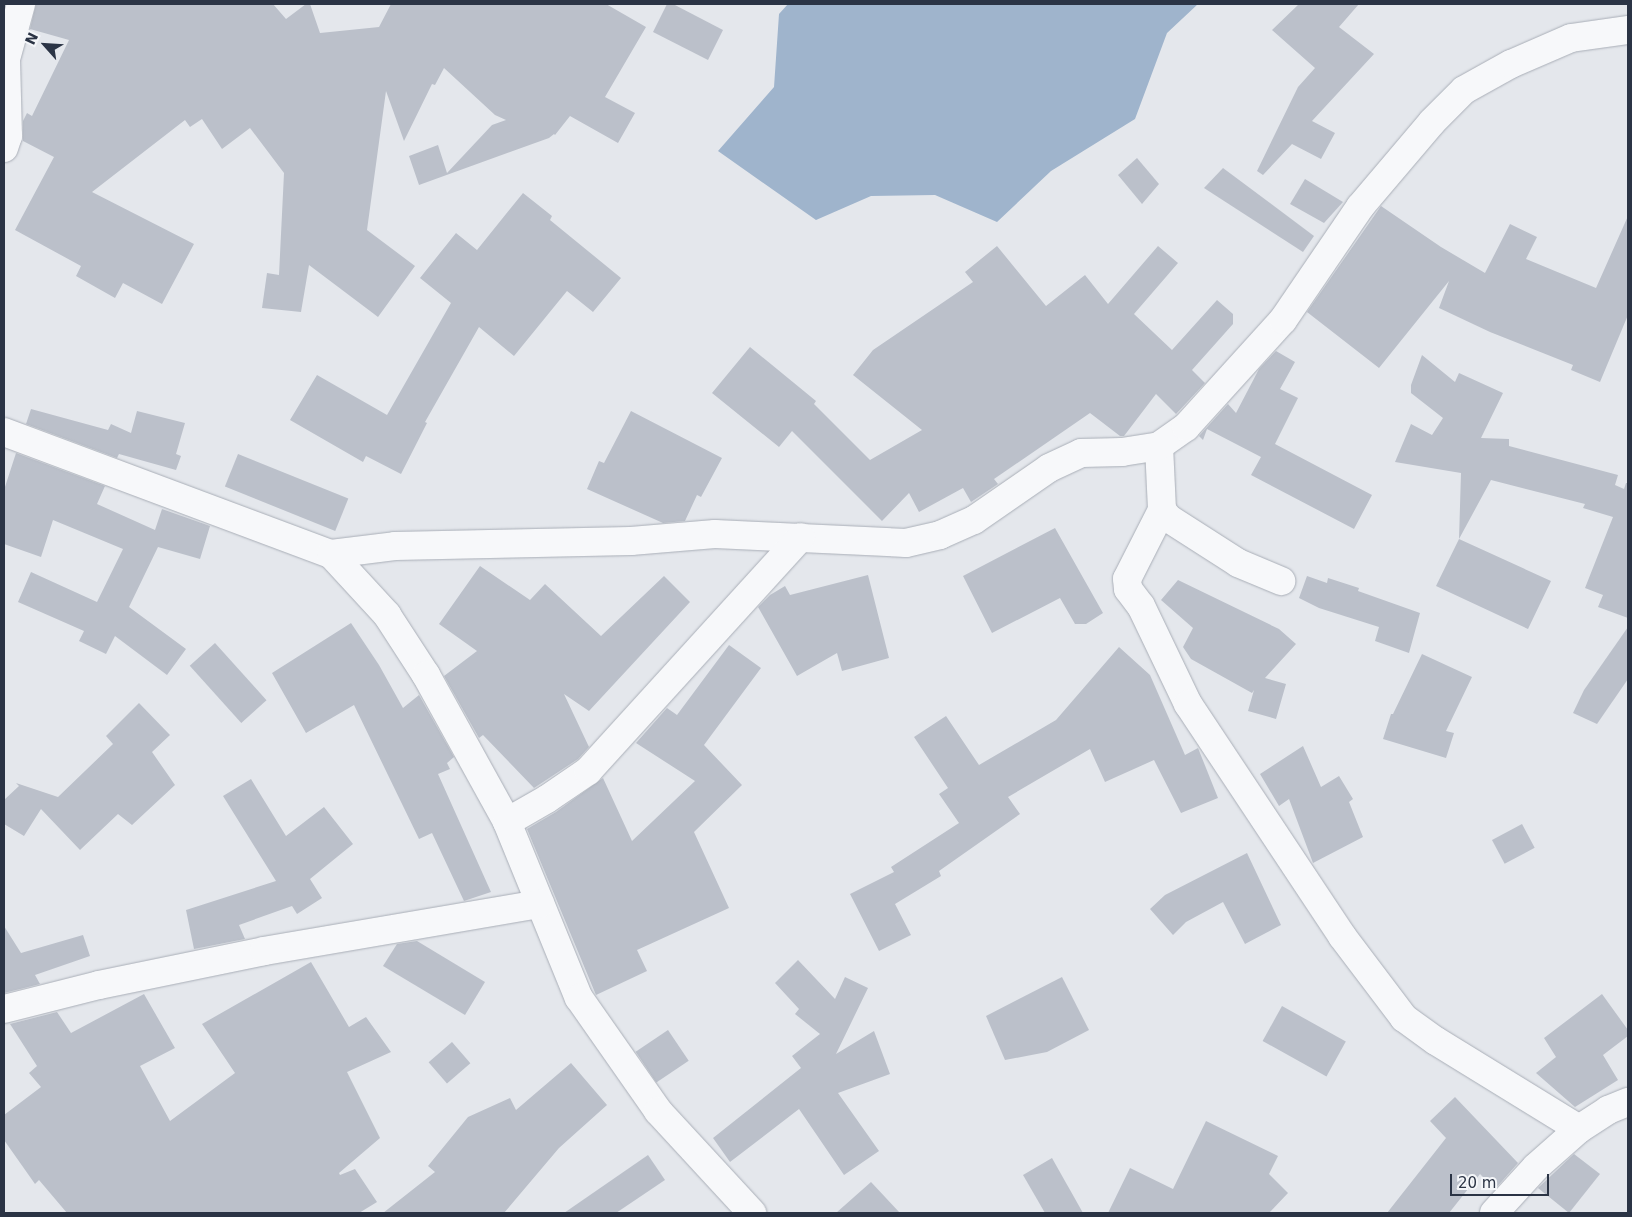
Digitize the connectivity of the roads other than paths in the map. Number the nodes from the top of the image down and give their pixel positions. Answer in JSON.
{"nodes":[{"id":1,"x":21,"y":4,"type":"edge"},
{"id":2,"x":1628,"y":30,"type":"edge"},
{"id":3,"x":4,"y":148,"type":"edge"},
{"id":4,"x":4,"y":432,"type":"edge"},
{"id":5,"x":1159,"y":446,"type":"junction"},
{"id":6,"x":1162,"y":510,"type":"junction"},
{"id":7,"x":802,"y":537,"type":"junction"},
{"id":8,"x":332,"y":554,"type":"junction"},
{"id":9,"x":1281,"y":581,"type":"dead end"},
{"id":10,"x":507,"y":822,"type":"junction"},
{"id":11,"x":540,"y":904,"type":"junction"},
{"id":12,"x":4,"y":1009,"type":"edge"},
{"id":13,"x":1628,"y":1102,"type":"edge"},
{"id":14,"x":1579,"y":1129,"type":"junction"},
{"id":15,"x":752,"y":1213,"type":"edge"},
{"id":16,"x":1494,"y":1213,"type":"edge"}],
"edges":[{"from":1,"to":3,"type":"street"},
{"from":2,"to":5,"type":"street"},
{"from":4,"to":8,"type":"street"},
{"from":5,"to":6,"type":"street"},
{"from":5,"to":7,"type":"street"},
{"from":6,"to":9,"type":"street"},
{"from":6,"to":14,"type":"street"},
{"from":7,"to":8,"type":"street"},
{"from":7,"to":10,"type":"street"},
{"from":8,"to":10,"type":"street"},
{"from":10,"to":11,"type":"street"},
{"from":11,"to":12,"type":"street"},
{"from":11,"to":15,"type":"street"},
{"from":13,"to":14,"type":"street"},
{"from":14,"to":16,"type":"street"}]}
